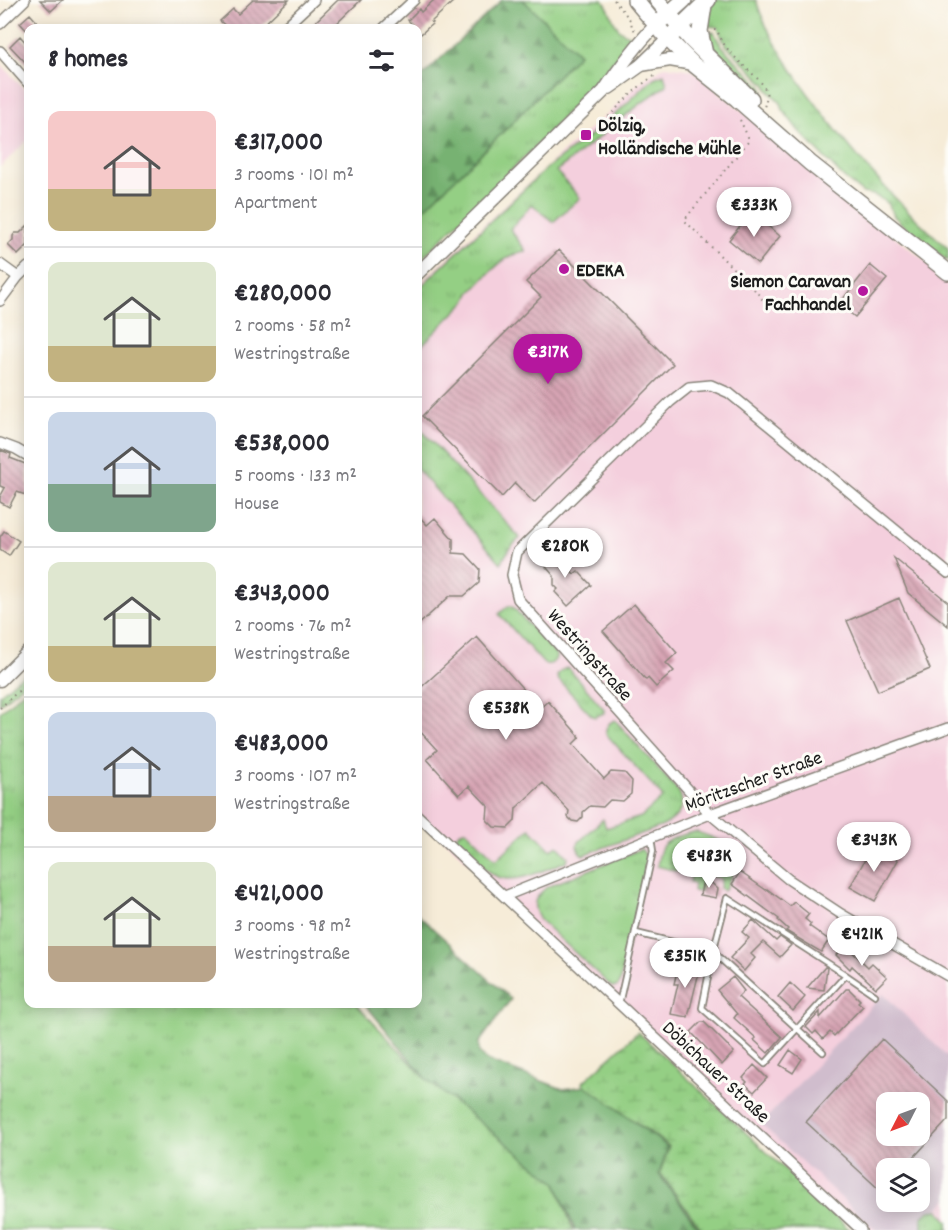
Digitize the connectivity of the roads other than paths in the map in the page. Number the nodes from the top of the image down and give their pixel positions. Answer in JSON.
{"nodes":[{"id":1,"x":25,"y":0,"type":"edge"},
{"id":2,"x":314,"y":0,"type":"edge"},
{"id":3,"x":414,"y":0,"type":"edge"},
{"id":4,"x":635,"y":0,"type":"edge"},
{"id":5,"x":657,"y":0,"type":"edge"},
{"id":6,"x":684,"y":0,"type":"edge"},
{"id":7,"x":706,"y":2,"type":"edge"},
{"id":8,"x":669,"y":14,"type":"junction"},
{"id":9,"x":0,"y":24,"type":"edge"},
{"id":10,"x":288,"y":24,"type":"edge"},
{"id":11,"x":388,"y":24,"type":"edge"},
{"id":12,"x":656,"y":25,"type":"junction"},
{"id":13,"x":680,"y":28,"type":"junction"},
{"id":14,"x":668,"y":39,"type":"junction"},
{"id":15,"x":0,"y":51,"type":"edge"},
{"id":16,"x":699,"y":59,"type":"junction"},
{"id":17,"x":639,"y":66,"type":"junction"},
{"id":18,"x":24,"y":78,"type":"edge"},
{"id":19,"x":604,"y":91,"type":"junction"},
{"id":20,"x":837,"y":183,"type":"junction"},
{"id":21,"x":0,"y":264,"type":"edge"},
{"id":22,"x":422,"y":269,"type":"edge"},
{"id":23,"x":24,"y":272,"type":"edge"},
{"id":24,"x":948,"y":272,"type":"edge"},
{"id":25,"x":24,"y":273,"type":"edge"},
{"id":26,"x":0,"y":301,"type":"edge"},
{"id":27,"x":0,"y":443,"type":"edge"},
{"id":28,"x":24,"y":454,"type":"edge"},
{"id":29,"x":948,"y":573,"type":"edge"},
{"id":30,"x":24,"y":656,"type":"edge"},
{"id":31,"x":0,"y":680,"type":"edge"},
{"id":32,"x":948,"y":728,"type":"edge"},
{"id":33,"x":710,"y":814,"type":"junction"},
{"id":34,"x":422,"y":820,"type":"edge"},
{"id":35,"x":651,"y":838,"type":"junction"},
{"id":36,"x":505,"y":896,"type":"junction"},
{"id":37,"x":636,"y":933,"type":"junction"},
{"id":38,"x":713,"y":952,"type":"junction"},
{"id":39,"x":846,"y":975,"type":"junction"},
{"id":40,"x":948,"y":976,"type":"edge"},
{"id":41,"x":875,"y":995,"type":"dead end"},
{"id":42,"x":620,"y":1004,"type":"junction"},
{"id":43,"x":798,"y":1028,"type":"junction"},
{"id":44,"x":823,"y":1052,"type":"dead end"},
{"id":45,"x":861,"y":1230,"type":"edge"}],
"edges":[{"from":1,"to":9,"type":"street"},
{"from":2,"to":10,"type":"street"},
{"from":3,"to":11,"type":"street"},
{"from":4,"to":12,"type":"main road"},
{"from":5,"to":8,"type":"main road"},
{"from":6,"to":8,"type":"main road"},
{"from":7,"to":13,"type":"main road"},
{"from":7,"to":16,"type":"main road"},
{"from":8,"to":12,"type":"main road"},
{"from":8,"to":13,"type":"main road"},
{"from":12,"to":14,"type":"main road"},
{"from":12,"to":19,"type":"street"},
{"from":13,"to":14,"type":"main road"},
{"from":13,"to":16,"type":"main road"},
{"from":14,"to":16,"type":"main road"},
{"from":14,"to":17,"type":"street"},
{"from":15,"to":18,"type":"street"},
{"from":16,"to":17,"type":"street"},
{"from":16,"to":20,"type":"main road"},
{"from":16,"to":20,"type":"main road"},
{"from":17,"to":19,"type":"street"},
{"from":19,"to":22,"type":"street"},
{"from":20,"to":24,"type":"main road"},
{"from":21,"to":23,"type":"street"},
{"from":25,"to":26,"type":"street"},
{"from":27,"to":28,"type":"street"},
{"from":29,"to":33,"type":"street","name":"Westringstraße"},
{"from":30,"to":31,"type":"street"},
{"from":32,"to":33,"type":"street","name":"Möritzscher Straße"},
{"from":33,"to":35,"type":"street","name":"Möritzscher Straße"},
{"from":33,"to":40,"type":"street","name":"Westringstraße"},
{"from":34,"to":36,"type":"street","name":"Döbichauer Straße"},
{"from":35,"to":36,"type":"street","name":"Möritzscher Straße"},
{"from":35,"to":37,"type":"lane"},
{"from":36,"to":42,"type":"street","name":"Döbichauer Straße"},
{"from":37,"to":38,"type":"lane"},
{"from":37,"to":42,"type":"lane"},
{"from":38,"to":39,"type":"lane"},
{"from":38,"to":43,"type":"lane"},
{"from":38,"to":43,"type":"lane"},
{"from":39,"to":41,"type":"lane"},
{"from":39,"to":43,"type":"lane"},
{"from":42,"to":45,"type":"street","name":"Döbichauer Straße"},
{"from":43,"to":44,"type":"lane"}]}
